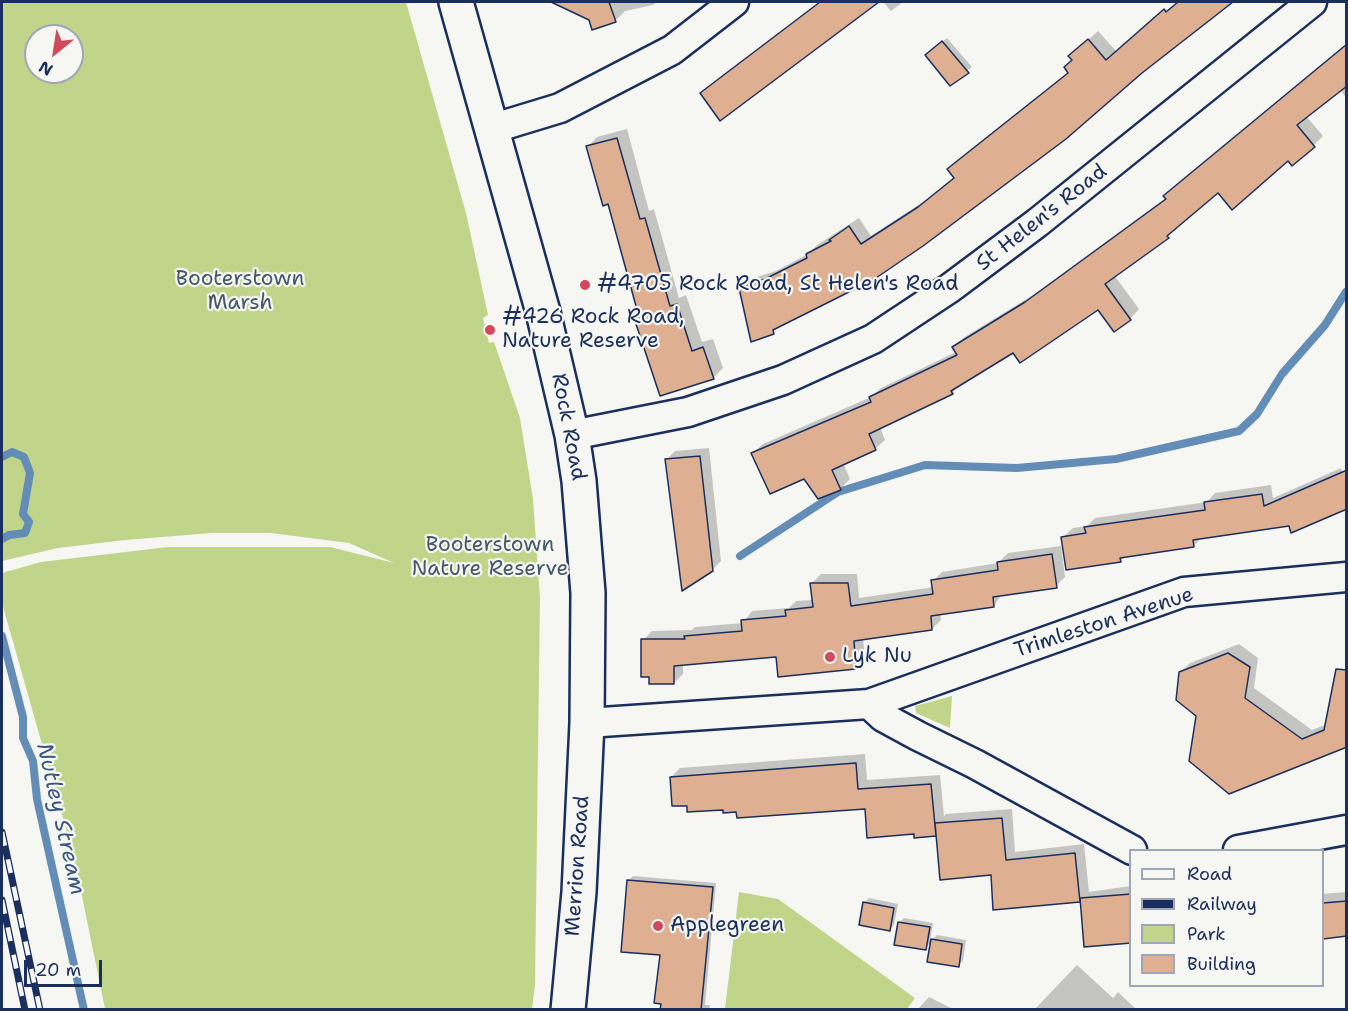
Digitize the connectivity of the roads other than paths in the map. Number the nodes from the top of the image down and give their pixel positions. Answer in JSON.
{"nodes":[{"id":1,"x":456,"y":2,"type":"edge"},
{"id":2,"x":734,"y":2,"type":"edge"},
{"id":3,"x":1312,"y":2,"type":"edge"},
{"id":4,"x":490,"y":129,"type":"junction"},
{"id":5,"x":572,"y":435,"type":"junction"},
{"id":6,"x":1347,"y":577,"type":"edge"},
{"id":7,"x":869,"y":704,"type":"junction"},
{"id":8,"x":587,"y":723,"type":"junction"},
{"id":9,"x":1347,"y":830,"type":"edge"},
{"id":10,"x":1130,"y":849,"type":"edge"},
{"id":11,"x":1243,"y":849,"type":"edge"},
{"id":12,"x":568,"y":1010,"type":"edge"}],
"edges":[{"from":1,"to":4,"type":"main road","name":"Rock Road"},
{"from":2,"to":4,"type":"street"},
{"from":3,"to":5,"type":"street","name":"St Helen's Road"},
{"from":4,"to":5,"type":"main road","name":"Rock Road"},
{"from":5,"to":8,"type":"main road","name":"Rock Road"},
{"from":6,"to":7,"type":"street","name":"Trimleston Avenue"},
{"from":7,"to":8,"type":"street","name":"Trimleston Avenue"},
{"from":7,"to":10,"type":"street"},
{"from":8,"to":12,"type":"main road","name":"Merrion Road"},
{"from":9,"to":11,"type":"street"}]}
